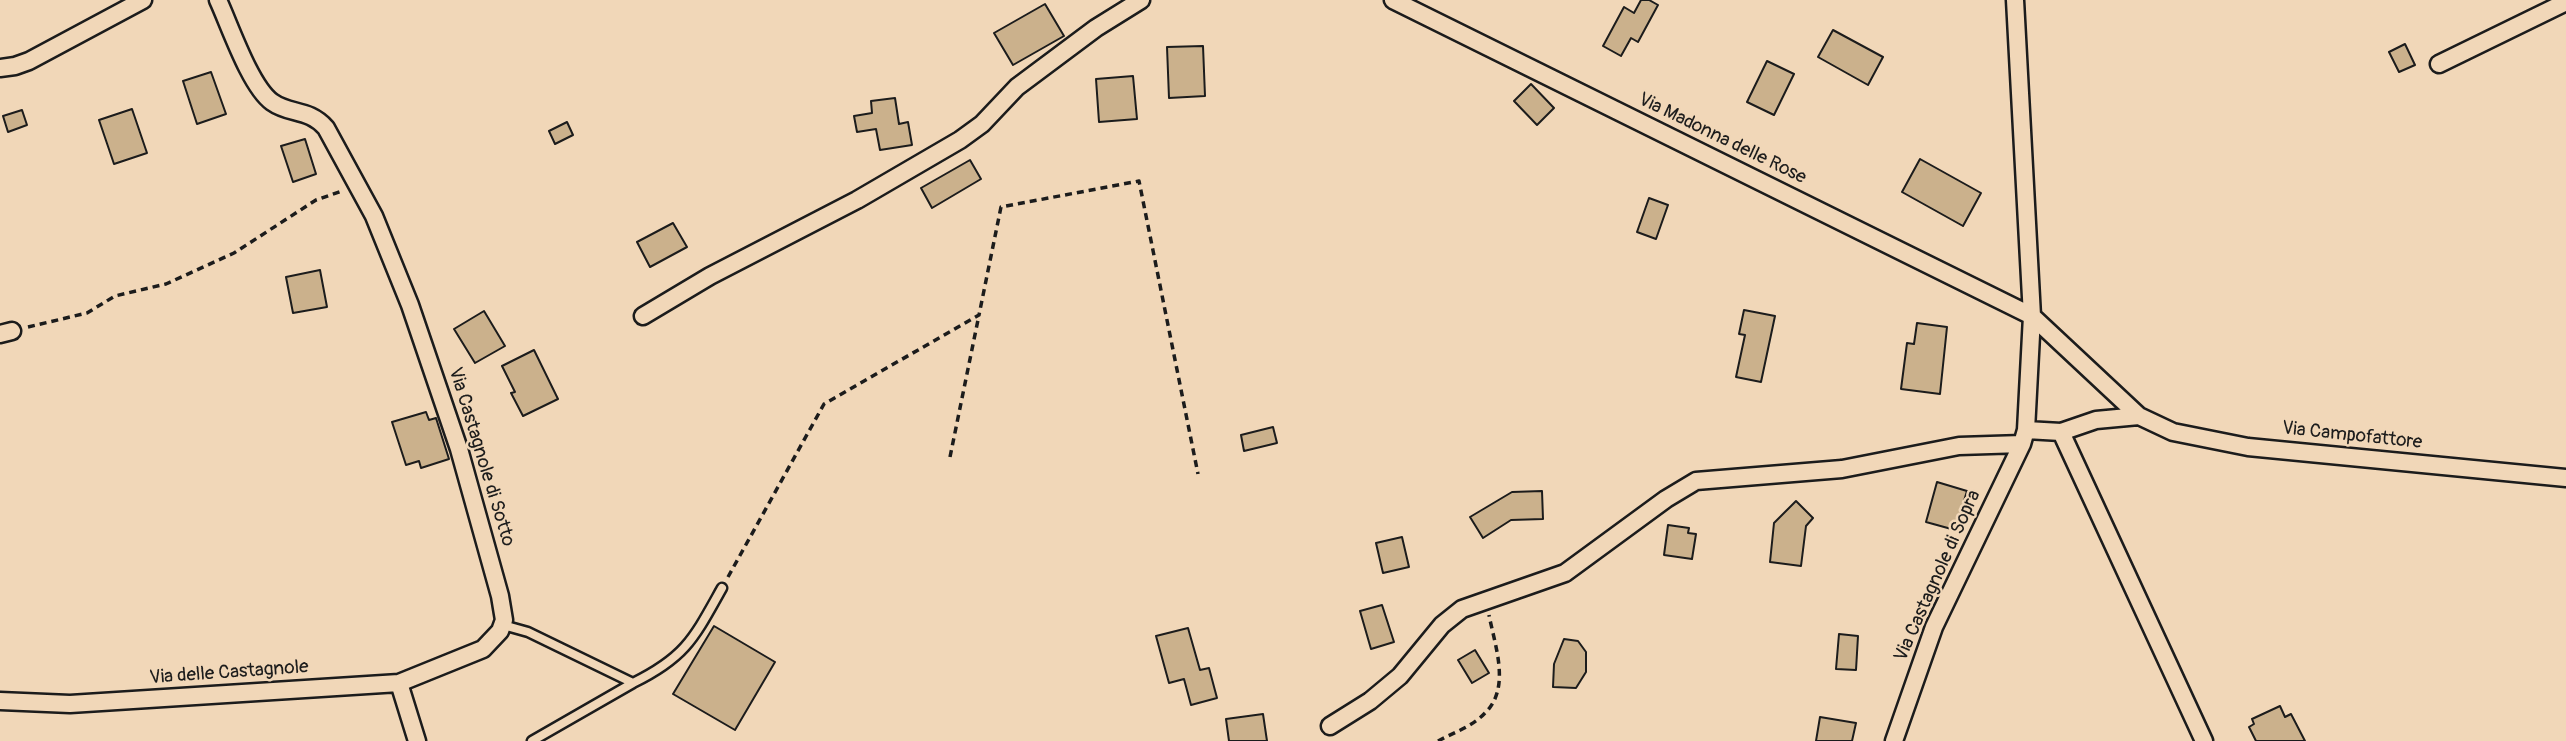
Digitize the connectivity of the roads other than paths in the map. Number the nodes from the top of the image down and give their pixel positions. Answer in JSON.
{"nodes":[{"id":1,"x":143,"y":0,"type":"edge"},
{"id":2,"x":218,"y":0,"type":"edge"},
{"id":3,"x":1141,"y":0,"type":"edge"},
{"id":4,"x":1393,"y":0,"type":"edge"},
{"id":5,"x":2015,"y":0,"type":"edge"},
{"id":6,"x":2566,"y":2,"type":"edge"},
{"id":7,"x":2439,"y":64,"type":"dead end"},
{"id":8,"x":0,"y":68,"type":"edge"},
{"id":9,"x":643,"y":316,"type":"dead end"},
{"id":10,"x":2032,"y":316,"type":"junction"},
{"id":11,"x":2139,"y":416,"type":"junction"},
{"id":12,"x":2061,"y":432,"type":"junction"},
{"id":13,"x":2024,"y":437,"type":"junction"},
{"id":14,"x":2566,"y":478,"type":"edge"},
{"id":15,"x":722,"y":587,"type":"road end"},
{"id":16,"x":503,"y":625,"type":"junction"},
{"id":17,"x":399,"y":683,"type":"junction"},
{"id":18,"x":633,"y":683,"type":"junction"},
{"id":19,"x":0,"y":701,"type":"edge"},
{"id":20,"x":1330,"y":726,"type":"dead end"},
{"id":21,"x":417,"y":741,"type":"edge"},
{"id":22,"x":531,"y":741,"type":"edge"},
{"id":23,"x":1894,"y":741,"type":"edge"},
{"id":24,"x":2204,"y":741,"type":"edge"}],
"edges":[{"from":1,"to":8,"type":"street"},
{"from":2,"to":16,"type":"street","name":"Via Castagnole di Sotto"},
{"from":3,"to":9,"type":"street"},
{"from":4,"to":10,"type":"street","name":"Via Madonna delle Rose"},
{"from":5,"to":10,"type":"street"},
{"from":6,"to":7,"type":"street"},
{"from":10,"to":11,"type":"street","name":"Via Campofattore"},
{"from":10,"to":13,"type":"street"},
{"from":11,"to":12,"type":"street"},
{"from":11,"to":14,"type":"street","name":"Via Campofattore"},
{"from":12,"to":13,"type":"street"},
{"from":12,"to":24,"type":"street"},
{"from":13,"to":20,"type":"street"},
{"from":13,"to":23,"type":"street","name":"Via Castagnole di Sopra"},
{"from":15,"to":18,"type":"lane"},
{"from":16,"to":17,"type":"street"},
{"from":16,"to":18,"type":"lane"},
{"from":17,"to":19,"type":"street","name":"Via delle Castagnole"},
{"from":17,"to":21,"type":"street"},
{"from":18,"to":22,"type":"lane"}]}
